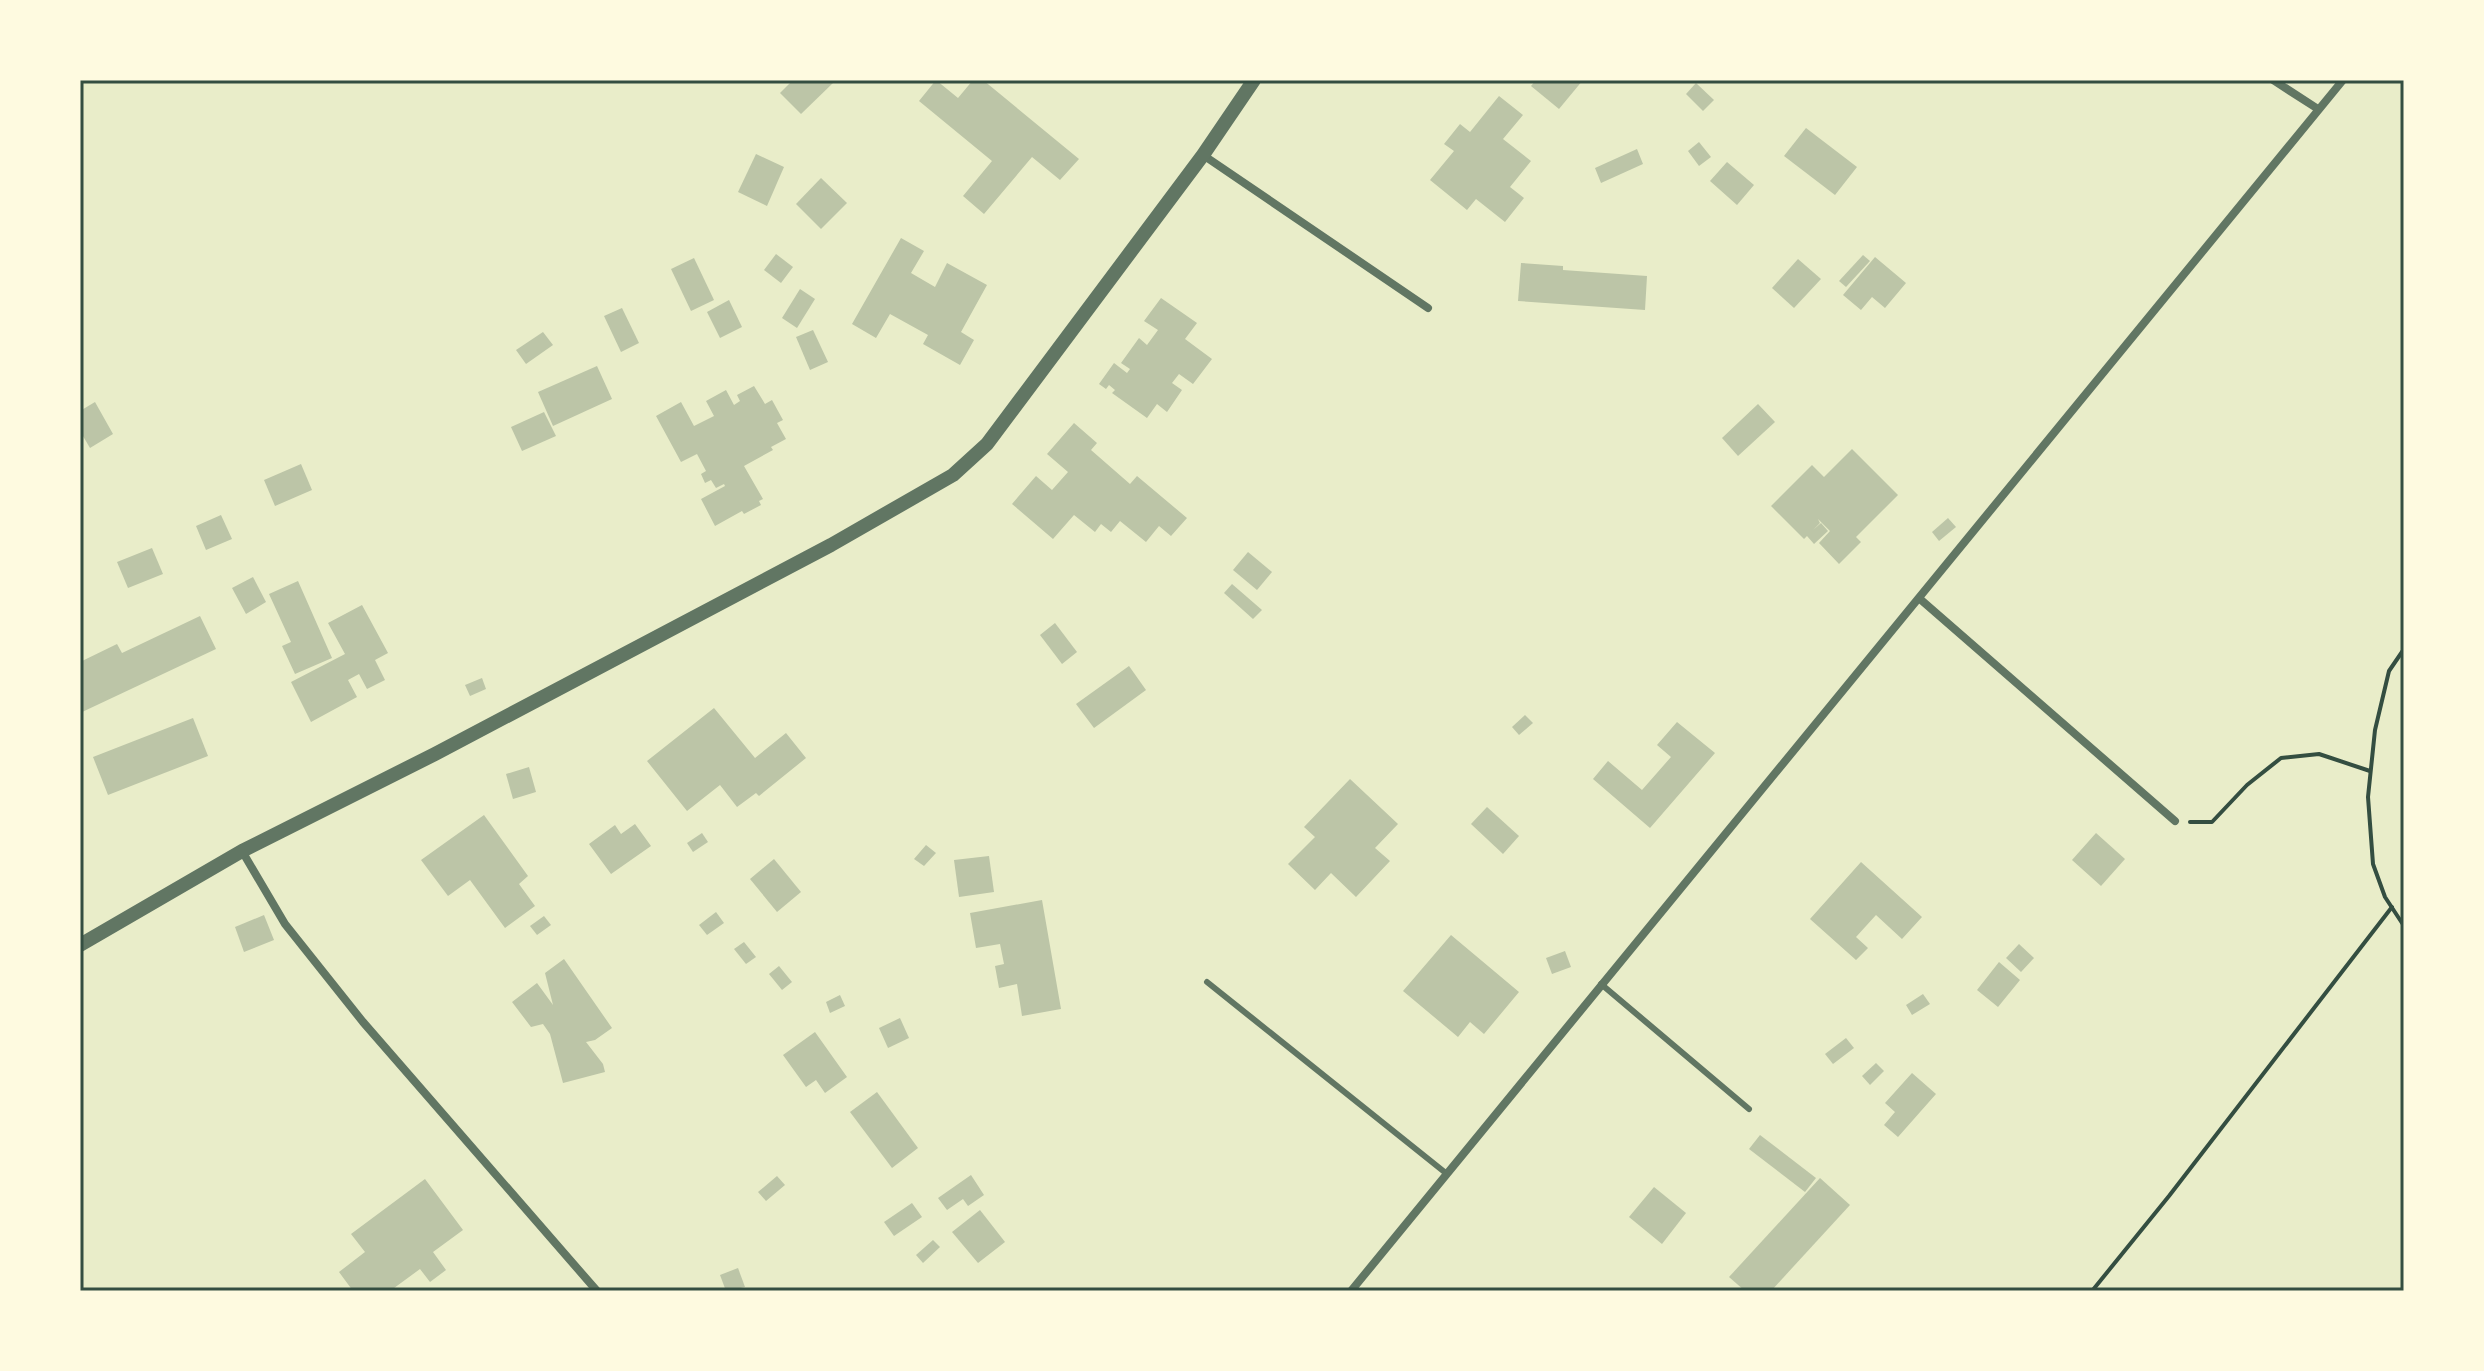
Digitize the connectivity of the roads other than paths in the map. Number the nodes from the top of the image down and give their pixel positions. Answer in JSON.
{"nodes":[{"id":1,"x":1254,"y":80,"type":"edge"},
{"id":2,"x":2273,"y":80,"type":"edge"},
{"id":3,"x":2343,"y":80,"type":"edge"},
{"id":4,"x":2318,"y":109,"type":"junction"},
{"id":5,"x":1203,"y":155,"type":"junction"},
{"id":6,"x":1428,"y":308,"type":"dead end"},
{"id":7,"x":1920,"y":599,"type":"junction"},
{"id":8,"x":2175,"y":821,"type":"road end"},
{"id":9,"x":242,"y":851,"type":"junction"},
{"id":10,"x":80,"y":945,"type":"edge"},
{"id":11,"x":1207,"y":982,"type":"dead end"},
{"id":12,"x":1601,"y":984,"type":"junction"},
{"id":13,"x":1749,"y":1109,"type":"dead end"},
{"id":14,"x":1447,"y":1174,"type":"junction"},
{"id":15,"x":597,"y":1291,"type":"edge"},
{"id":16,"x":1351,"y":1291,"type":"edge"}],
"edges":[{"from":1,"to":5,"type":"street"},
{"from":2,"to":4,"type":"street"},
{"from":3,"to":4,"type":"street"},
{"from":4,"to":7,"type":"street"},
{"from":5,"to":6,"type":"street"},
{"from":5,"to":9,"type":"street"},
{"from":7,"to":8,"type":"street"},
{"from":7,"to":12,"type":"street"},
{"from":9,"to":10,"type":"street"},
{"from":9,"to":15,"type":"street"},
{"from":11,"to":14,"type":"lane"},
{"from":12,"to":13,"type":"lane"},
{"from":12,"to":14,"type":"street"},
{"from":14,"to":16,"type":"street"}]}
